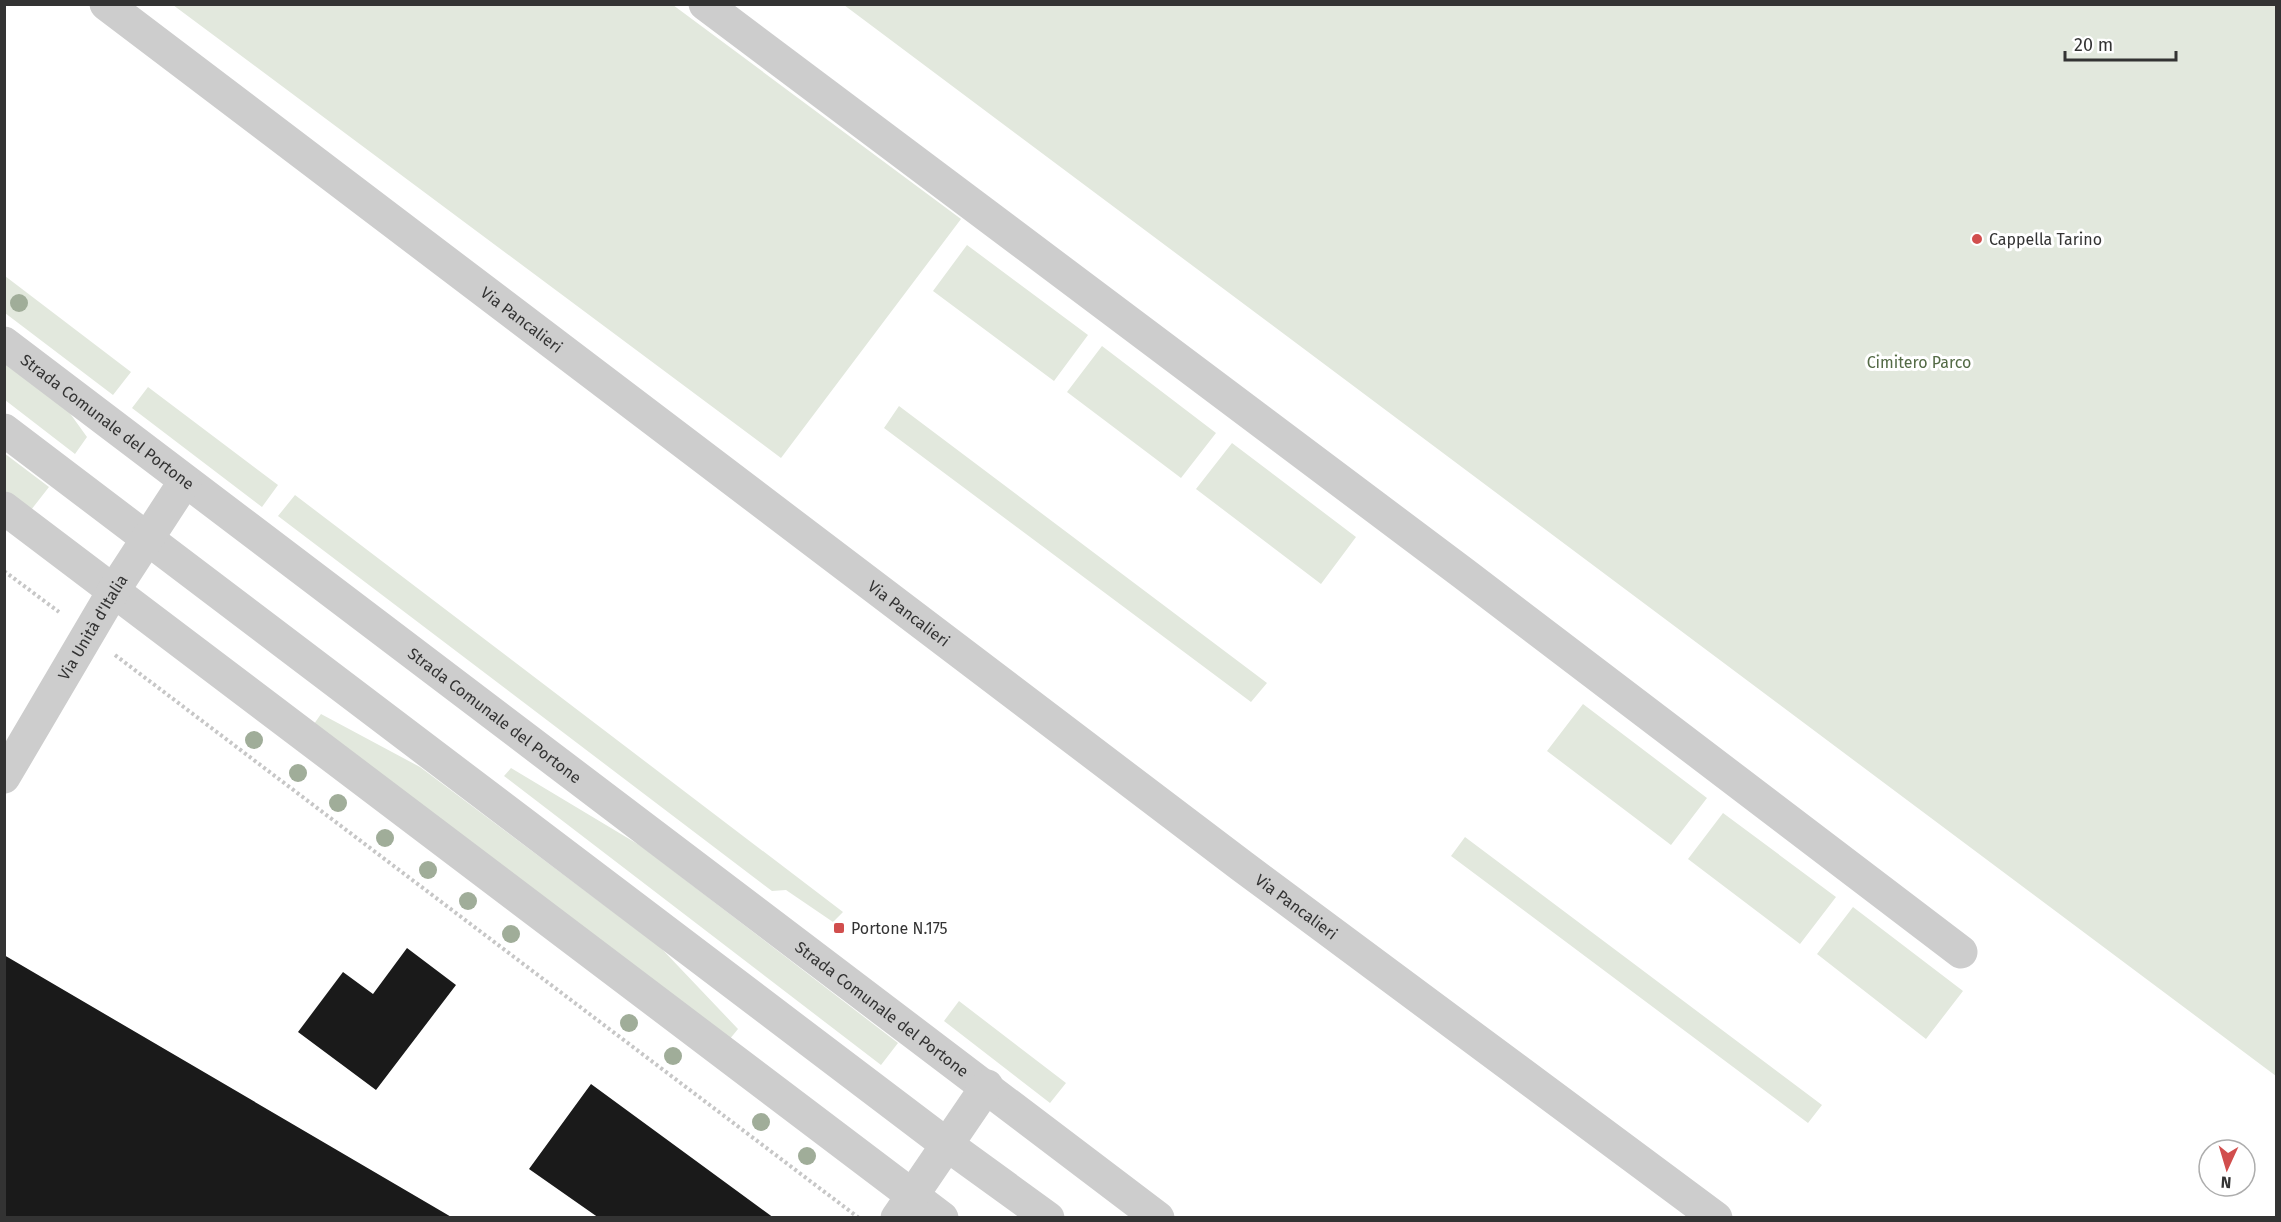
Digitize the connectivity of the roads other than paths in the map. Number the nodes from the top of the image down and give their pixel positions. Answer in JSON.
{"nodes":[{"id":1,"x":106,"y":4,"type":"edge"},
{"id":2,"x":705,"y":4,"type":"edge"},
{"id":3,"x":4,"y":343,"type":"edge"},
{"id":4,"x":4,"y":430,"type":"edge"},
{"id":5,"x":185,"y":481,"type":"junction"},
{"id":6,"x":4,"y":508,"type":"edge"},
{"id":7,"x":147,"y":538,"type":"junction"},
{"id":8,"x":114,"y":590,"type":"junction"},
{"id":9,"x":4,"y":777,"type":"edge"},
{"id":10,"x":1961,"y":952,"type":"dead end"},
{"id":11,"x":987,"y":1086,"type":"junction"},
{"id":12,"x":946,"y":1144,"type":"junction"},
{"id":13,"x":904,"y":1206,"type":"edge"},
{"id":14,"x":942,"y":1218,"type":"edge"},
{"id":15,"x":1048,"y":1218,"type":"edge"},
{"id":16,"x":1158,"y":1218,"type":"edge"},
{"id":17,"x":1716,"y":1218,"type":"edge"}],
"edges":[{"from":1,"to":17,"type":"street","name":"Via Pancalieri"},
{"from":2,"to":10,"type":"street"},
{"from":3,"to":5,"type":"street","name":"Strada Comunale del Portone"},
{"from":4,"to":7,"type":"street"},
{"from":5,"to":7,"type":"street","name":"Via Unità d'Italia"},
{"from":5,"to":11,"type":"street","name":"Strada Comunale del Portone"},
{"from":6,"to":8,"type":"street"},
{"from":7,"to":8,"type":"street","name":"Via Unità d'Italia"},
{"from":7,"to":12,"type":"street"},
{"from":8,"to":9,"type":"street","name":"Via Unità d'Italia"},
{"from":8,"to":13,"type":"street"},
{"from":11,"to":12,"type":"street","name":"Strada Comunale del Portone"},
{"from":11,"to":16,"type":"street","name":"Strada Comunale del Portone"},
{"from":12,"to":13,"type":"street","name":"Strada Comunale del Portone"},
{"from":12,"to":15,"type":"street"},
{"from":13,"to":14,"type":"street"}]}
